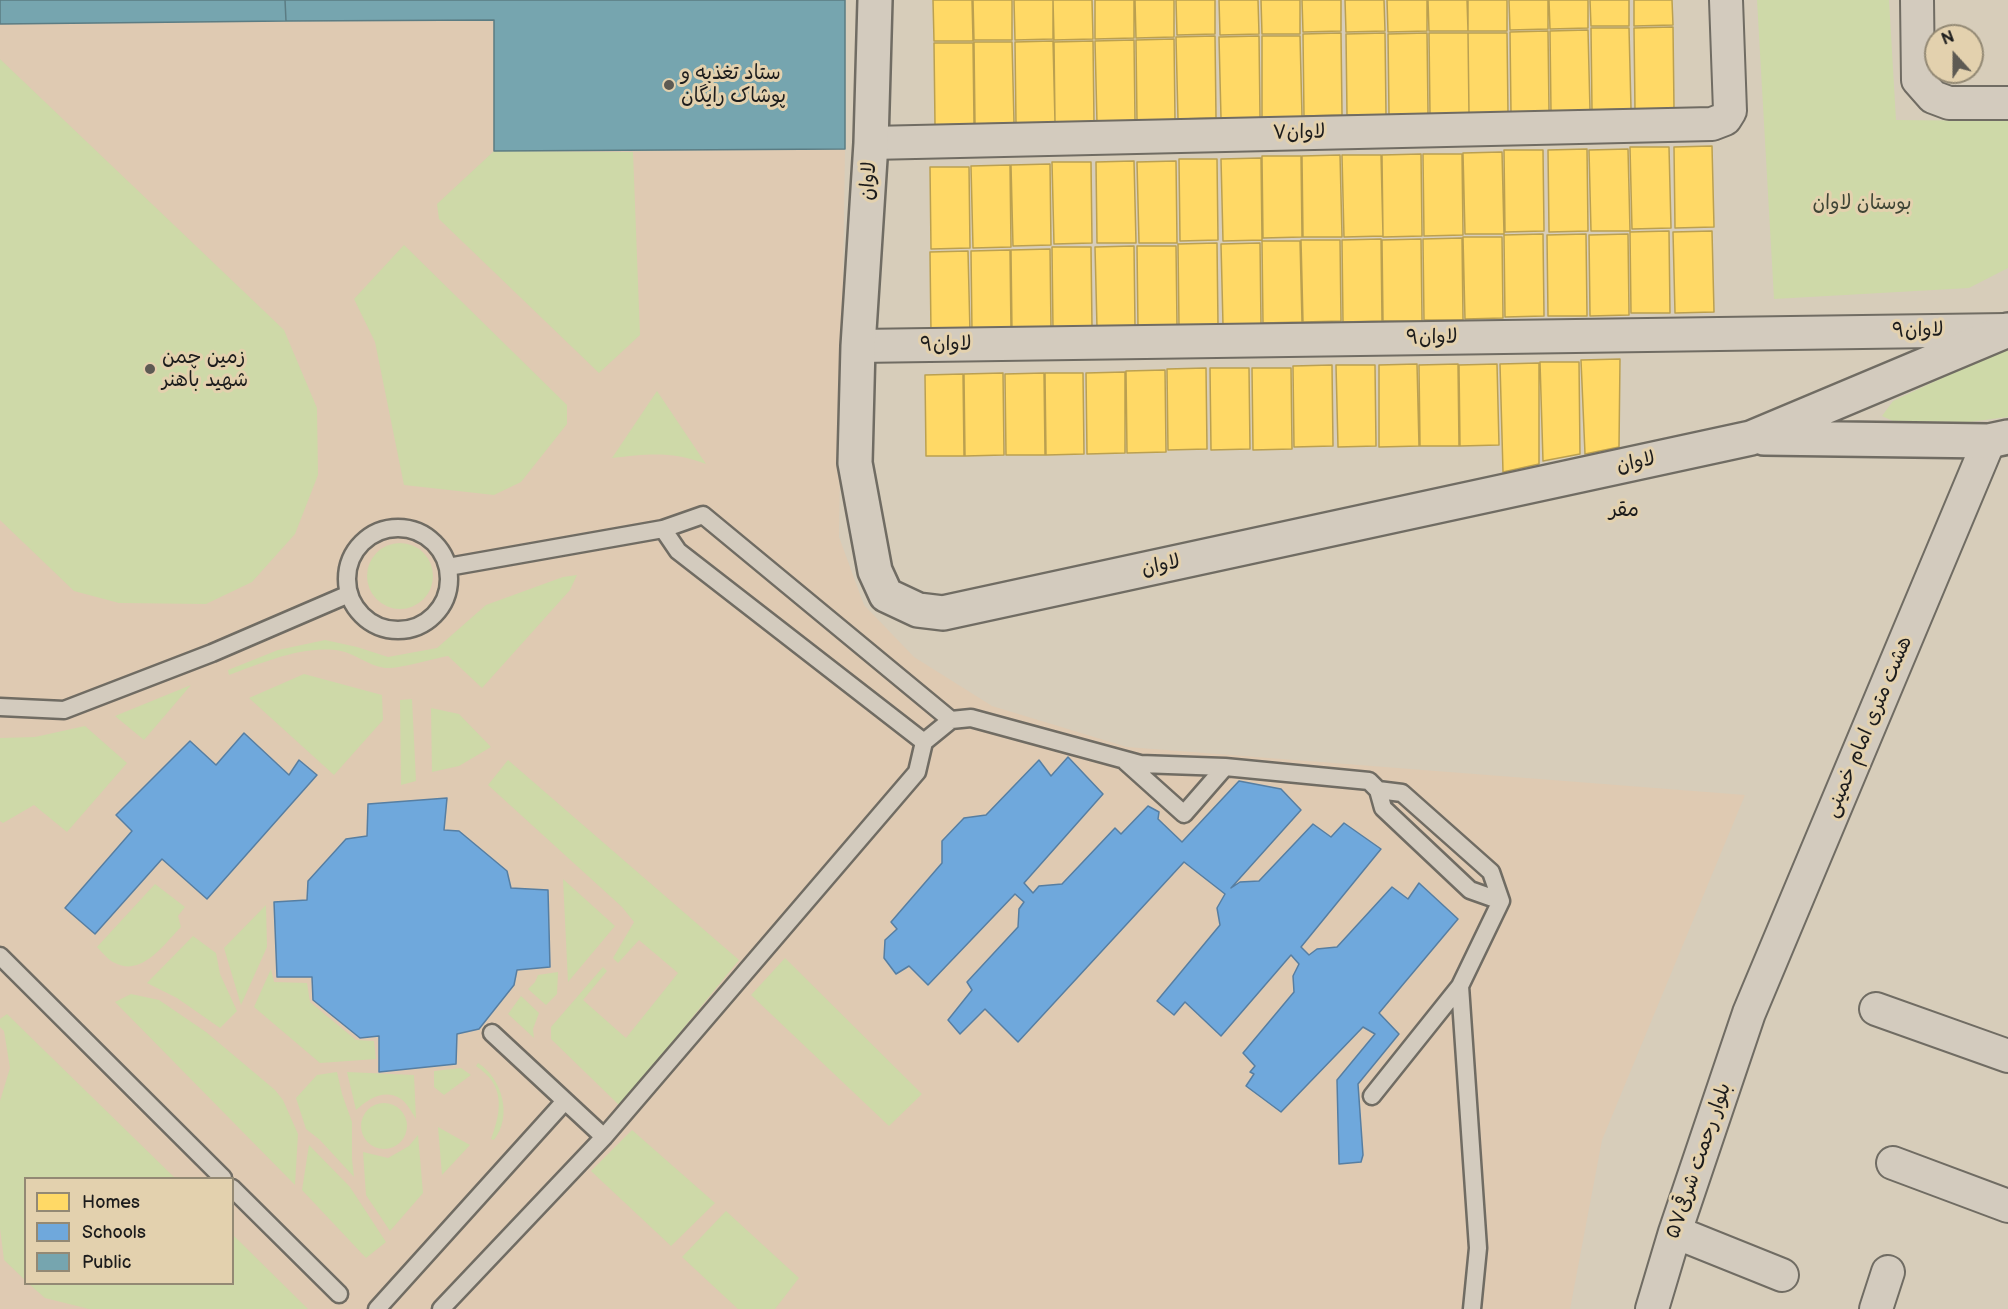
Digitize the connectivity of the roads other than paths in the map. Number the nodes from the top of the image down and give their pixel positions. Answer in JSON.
{"nodes":[{"id":1,"x":875,"y":0,"type":"edge"},
{"id":2,"x":1726,"y":0,"type":"edge"},
{"id":3,"x":1917,"y":0,"type":"edge"},
{"id":4,"x":2008,"y":103,"type":"edge"},
{"id":5,"x":871,"y":143,"type":"junction"},
{"id":6,"x":2007,"y":330,"type":"edge"},
{"id":7,"x":858,"y":346,"type":"junction"},
{"id":8,"x":1750,"y":438,"type":"junction"},
{"id":9,"x":1998,"y":439,"type":"edge"},
{"id":10,"x":663,"y":529,"type":"junction"},
{"id":11,"x":448,"y":567,"type":"junction"},
{"id":12,"x":349,"y":594,"type":"junction"},
{"id":13,"x":0,"y":707,"type":"edge"},
{"id":14,"x":951,"y":720,"type":"junction"},
{"id":15,"x":924,"y":742,"type":"junction"},
{"id":16,"x":1124,"y":760,"type":"junction"},
{"id":17,"x":1225,"y":767,"type":"junction"},
{"id":18,"x":1378,"y":790,"type":"junction"},
{"id":19,"x":1500,"y":901,"type":"junction"},
{"id":20,"x":0,"y":956,"type":"edge"},
{"id":21,"x":1460,"y":986,"type":"junction"},
{"id":22,"x":1876,"y":1009,"type":"dead end"},
{"id":23,"x":1749,"y":1014,"type":"joint"},
{"id":24,"x":492,"y":1033,"type":"dead end"},
{"id":25,"x":2008,"y":1056,"type":"edge"},
{"id":26,"x":1372,"y":1096,"type":"dead end"},
{"id":27,"x":566,"y":1101,"type":"junction"},
{"id":28,"x":604,"y":1137,"type":"junction"},
{"id":29,"x":1893,"y":1163,"type":"dead end"},
{"id":30,"x":221,"y":1177,"type":"edge"},
{"id":31,"x":234,"y":1190,"type":"edge"},
{"id":32,"x":2008,"y":1206,"type":"edge"},
{"id":33,"x":1675,"y":1232,"type":"junction"},
{"id":34,"x":1888,"y":1272,"type":"dead end"},
{"id":35,"x":1782,"y":1275,"type":"dead end"},
{"id":36,"x":339,"y":1294,"type":"dead end"},
{"id":37,"x":377,"y":1309,"type":"edge"},
{"id":38,"x":441,"y":1309,"type":"edge"},
{"id":39,"x":1472,"y":1309,"type":"edge"},
{"id":40,"x":1652,"y":1309,"type":"edge"},
{"id":41,"x":1876,"y":1309,"type":"edge"}],
"edges":[{"from":1,"to":5,"type":"street","name":"لاوان"},
{"from":2,"to":5,"type":"street","name":"۷لاوان"},
{"from":3,"to":4,"type":"street"},
{"from":5,"to":7,"type":"street","name":"لاوان"},
{"from":6,"to":7,"type":"street","name":"۹لاوان"},
{"from":6,"to":8,"type":"street","name":"لاوان"},
{"from":7,"to":8,"type":"street","name":"لاوان"},
{"from":8,"to":9,"type":"street"},
{"from":9,"to":23,"type":"street","name":"هشت متری امام خمینی"},
{"from":10,"to":11,"type":"lane"},
{"from":10,"to":14,"type":"lane"},
{"from":10,"to":15,"type":"lane"},
{"from":11,"to":12,"type":"lane"},
{"from":11,"to":12,"type":"lane"},
{"from":12,"to":13,"type":"lane"},
{"from":14,"to":15,"type":"lane"},
{"from":14,"to":16,"type":"lane"},
{"from":15,"to":28,"type":"lane"},
{"from":16,"to":17,"type":"lane"},
{"from":16,"to":17,"type":"lane"},
{"from":17,"to":18,"type":"lane"},
{"from":18,"to":19,"type":"lane"},
{"from":18,"to":19,"type":"lane"},
{"from":19,"to":21,"type":"lane"},
{"from":20,"to":30,"type":"lane"},
{"from":21,"to":26,"type":"lane"},
{"from":21,"to":39,"type":"lane"},
{"from":22,"to":25,"type":"street"},
{"from":23,"to":33,"type":"street","name":"۵۷بلوار رحمت شرقی"},
{"from":24,"to":27,"type":"lane"},
{"from":27,"to":28,"type":"lane"},
{"from":27,"to":37,"type":"lane"},
{"from":28,"to":38,"type":"lane"},
{"from":29,"to":32,"type":"street"},
{"from":31,"to":36,"type":"lane"},
{"from":33,"to":35,"type":"street"},
{"from":33,"to":40,"type":"street","name":"۵۷بلوار رحمت شرقی"},
{"from":34,"to":41,"type":"street"}]}
